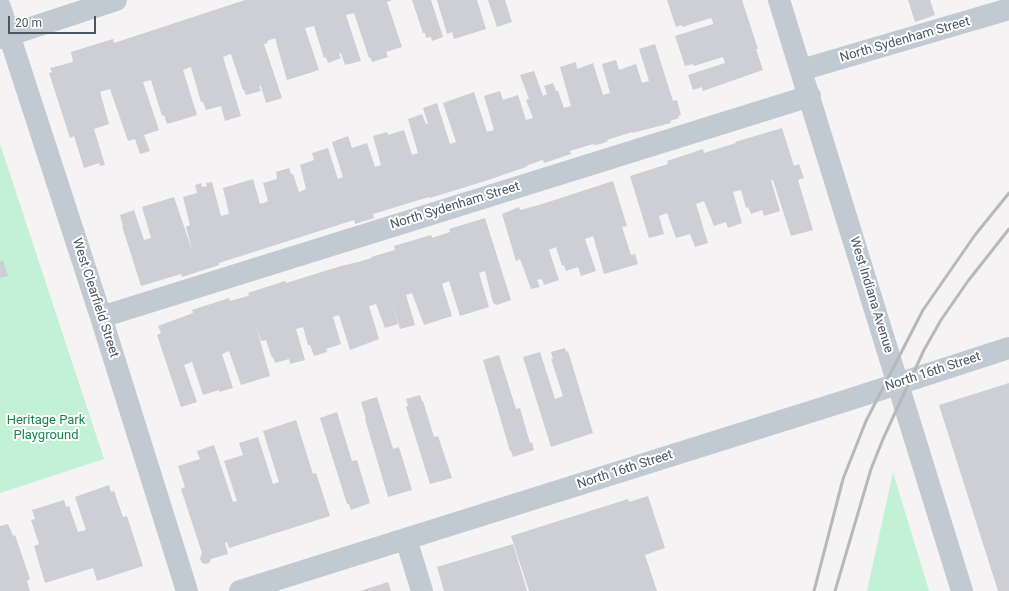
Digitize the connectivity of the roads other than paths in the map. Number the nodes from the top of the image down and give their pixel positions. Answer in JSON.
{"nodes":[{"id":1,"x":116,"y":0,"type":"edge"},
{"id":2,"x":779,"y":0,"type":"edge"},
{"id":3,"x":0,"y":6,"type":"edge"},
{"id":4,"x":1009,"y":9,"type":"edge"},
{"id":5,"x":5,"y":37,"type":"edge"},
{"id":6,"x":801,"y":70,"type":"junction"},
{"id":7,"x":810,"y":96,"type":"junction"},
{"id":8,"x":101,"y":317,"type":"junction"},
{"id":9,"x":1009,"y":348,"type":"edge"},
{"id":10,"x":898,"y":383,"type":"junction"},
{"id":11,"x":406,"y":539,"type":"junction"},
{"id":12,"x":186,"y":591,"type":"edge"},
{"id":13,"x":240,"y":591,"type":"edge"},
{"id":14,"x":422,"y":591,"type":"edge"},
{"id":15,"x":962,"y":591,"type":"edge"}],
"edges":[{"from":1,"to":5,"type":"street"},
{"from":2,"to":6,"type":"street","name":"West Indiana Avenue"},
{"from":3,"to":5,"type":"street","name":"West Clearfield Street"},
{"from":4,"to":6,"type":"street","name":"North Sydenham Street"},
{"from":5,"to":8,"type":"street","name":"West Clearfield Street"},
{"from":6,"to":7,"type":"street","name":"West Indiana Avenue"},
{"from":7,"to":8,"type":"street","name":"North Sydenham Street"},
{"from":7,"to":10,"type":"street","name":"West Indiana Avenue"},
{"from":8,"to":12,"type":"street","name":"West Clearfield Street"},
{"from":9,"to":10,"type":"street","name":"North 16th Street"},
{"from":10,"to":11,"type":"street","name":"North 16th Street"},
{"from":10,"to":15,"type":"street","name":"West Indiana Avenue"},
{"from":11,"to":13,"type":"street","name":"North 16th Street"},
{"from":11,"to":14,"type":"street"}]}
